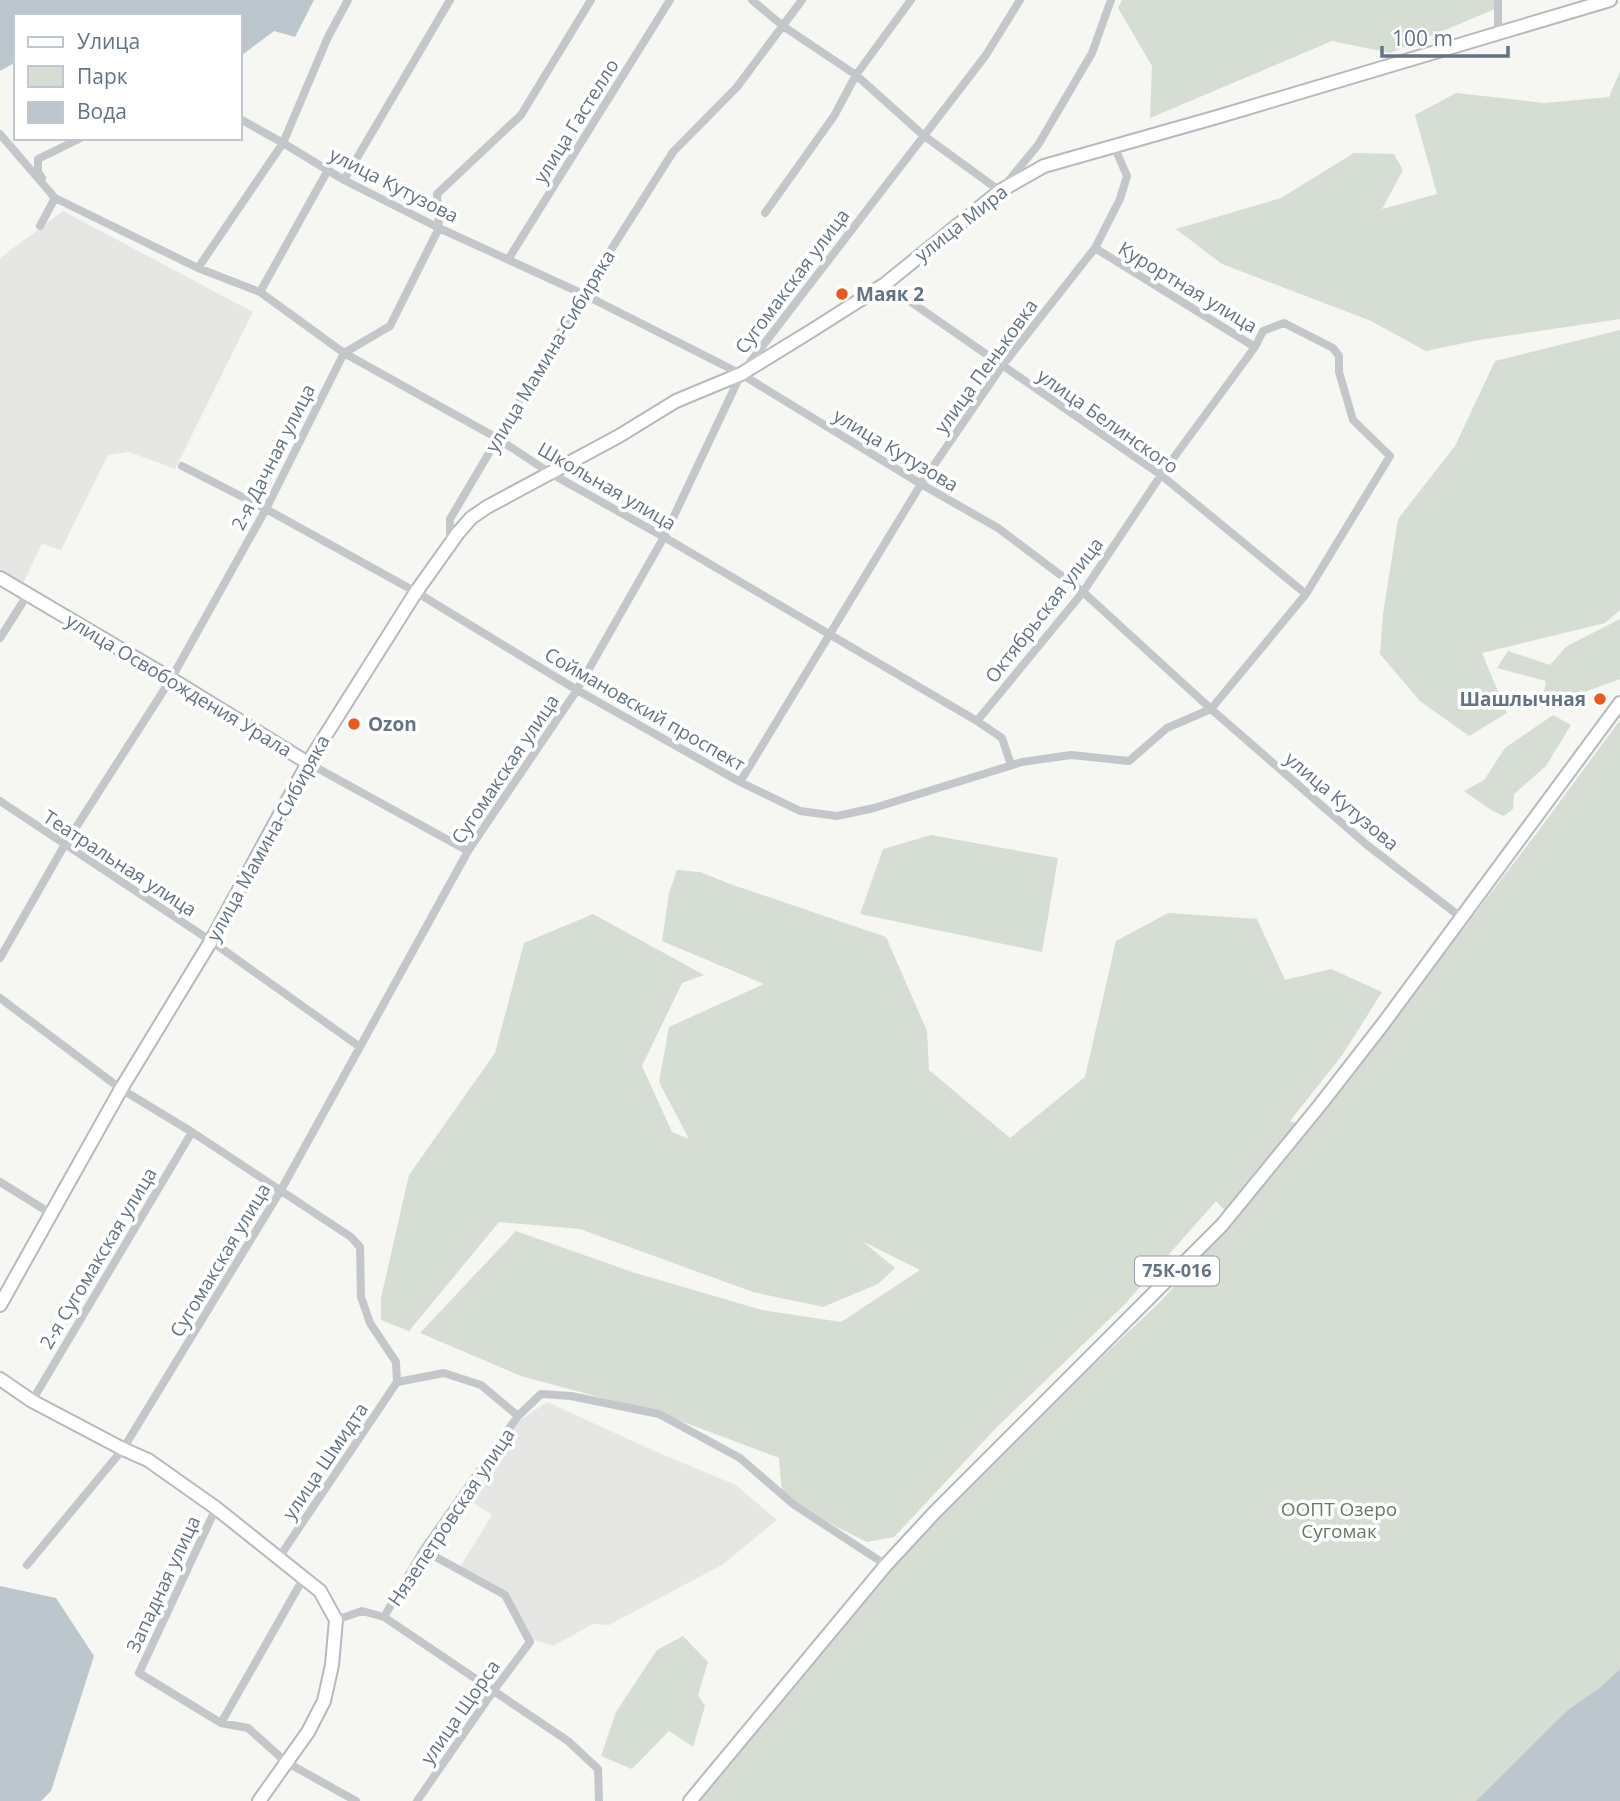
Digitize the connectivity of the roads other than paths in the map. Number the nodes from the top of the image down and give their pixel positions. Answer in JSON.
{"nodes":[{"id":1,"x":348,"y":0,"type":"edge"},
{"id":2,"x":450,"y":0,"type":"edge"},
{"id":3,"x":591,"y":0,"type":"edge"},
{"id":4,"x":670,"y":0,"type":"edge"},
{"id":5,"x":752,"y":0,"type":"edge"},
{"id":6,"x":802,"y":0,"type":"edge"},
{"id":7,"x":912,"y":0,"type":"edge"},
{"id":8,"x":1020,"y":0,"type":"edge"},
{"id":9,"x":1111,"y":0,"type":"edge"},
{"id":10,"x":1498,"y":0,"type":"edge"},
{"id":11,"x":1610,"y":0,"type":"edge"},
{"id":12,"x":783,"y":26,"type":"junction"},
{"id":13,"x":1498,"y":35,"type":"junction"},
{"id":14,"x":856,"y":75,"type":"junction"},
{"id":15,"x":242,"y":120,"type":"edge"},
{"id":16,"x":0,"y":134,"type":"edge"},
{"id":17,"x":923,"y":135,"type":"junction"},
{"id":18,"x":77,"y":140,"type":"edge"},
{"id":19,"x":284,"y":143,"type":"junction"},
{"id":20,"x":1114,"y":146,"type":"junction"},
{"id":21,"x":328,"y":170,"type":"junction"},
{"id":22,"x":344,"y":180,"type":"junction"},
{"id":23,"x":1000,"y":191,"type":"junction"},
{"id":24,"x":55,"y":198,"type":"junction"},
{"id":25,"x":765,"y":212,"type":"dead end"},
{"id":26,"x":40,"y":226,"type":"dead end"},
{"id":27,"x":439,"y":228,"type":"junction"},
{"id":28,"x":1095,"y":248,"type":"junction"},
{"id":29,"x":509,"y":258,"type":"junction"},
{"id":30,"x":198,"y":268,"type":"junction"},
{"id":31,"x":885,"y":284,"type":"junction"},
{"id":32,"x":260,"y":292,"type":"junction"},
{"id":33,"x":583,"y":294,"type":"junction"},
{"id":34,"x":1255,"y":347,"type":"junction"},
{"id":35,"x":344,"y":353,"type":"junction"},
{"id":36,"x":1002,"y":366,"type":"junction"},
{"id":37,"x":741,"y":374,"type":"junction"},
{"id":38,"x":497,"y":438,"type":"junction"},
{"id":39,"x":182,"y":466,"type":"dead end"},
{"id":40,"x":550,"y":473,"type":"junction"},
{"id":41,"x":1161,"y":475,"type":"junction"},
{"id":42,"x":921,"y":484,"type":"junction"},
{"id":43,"x":266,"y":509,"type":"junction"},
{"id":44,"x":664,"y":537,"type":"junction"},
{"id":45,"x":450,"y":544,"type":"junction"},
{"id":46,"x":0,"y":578,"type":"edge"},
{"id":47,"x":416,"y":592,"type":"junction"},
{"id":48,"x":1083,"y":592,"type":"junction"},
{"id":49,"x":28,"y":594,"type":"junction"},
{"id":50,"x":1306,"y":594,"type":"junction"},
{"id":51,"x":831,"y":635,"type":"junction"},
{"id":52,"x":0,"y":638,"type":"edge"},
{"id":53,"x":171,"y":679,"type":"junction"},
{"id":54,"x":577,"y":690,"type":"junction"},
{"id":55,"x":1620,"y":703,"type":"edge"},
{"id":56,"x":1211,"y":709,"type":"junction"},
{"id":57,"x":977,"y":721,"type":"junction"},
{"id":58,"x":308,"y":763,"type":"junction"},
{"id":59,"x":1012,"y":765,"type":"junction"},
{"id":60,"x":740,"y":782,"type":"junction"},
{"id":61,"x":0,"y":801,"type":"edge"},
{"id":62,"x":64,"y":846,"type":"junction"},
{"id":63,"x":468,"y":852,"type":"junction"},
{"id":64,"x":1462,"y":918,"type":"junction"},
{"id":65,"x":211,"y":941,"type":"junction"},
{"id":66,"x":0,"y":958,"type":"edge"},
{"id":67,"x":0,"y":998,"type":"edge"},
{"id":68,"x":360,"y":1047,"type":"junction"},
{"id":69,"x":121,"y":1089,"type":"junction"},
{"id":70,"x":192,"y":1132,"type":"junction"},
{"id":71,"x":0,"y":1182,"type":"edge"},
{"id":72,"x":281,"y":1190,"type":"junction"},
{"id":73,"x":50,"y":1213,"type":"junction"},
{"id":74,"x":0,"y":1305,"type":"edge"},
{"id":75,"x":0,"y":1379,"type":"edge"},
{"id":76,"x":397,"y":1382,"type":"junction"},
{"id":77,"x":32,"y":1401,"type":"junction"},
{"id":78,"x":518,"y":1416,"type":"junction"},
{"id":79,"x":122,"y":1449,"type":"junction"},
{"id":80,"x":216,"y":1508,"type":"junction"},
{"id":81,"x":424,"y":1550,"type":"junction"},
{"id":82,"x":278,"y":1559,"type":"junction"},
{"id":83,"x":27,"y":1565,"type":"dead end"},
{"id":84,"x":886,"y":1565,"type":"junction"},
{"id":85,"x":303,"y":1579,"type":"junction"},
{"id":86,"x":384,"y":1617,"type":"junction"},
{"id":87,"x":336,"y":1620,"type":"junction"},
{"id":88,"x":494,"y":1690,"type":"junction"},
{"id":89,"x":221,"y":1723,"type":"junction"},
{"id":90,"x":286,"y":1762,"type":"junction"},
{"id":91,"x":258,"y":1801,"type":"edge"},
{"id":92,"x":356,"y":1801,"type":"edge"},
{"id":93,"x":417,"y":1801,"type":"edge"},
{"id":94,"x":598,"y":1801,"type":"edge"},
{"id":95,"x":690,"y":1801,"type":"edge"}],
"edges":[{"from":1,"to":19,"type":"street"},
{"from":2,"to":22,"type":"street"},
{"from":3,"to":27,"type":"street"},
{"from":4,"to":29,"type":"street","name":"улица Гастелло"},
{"from":5,"to":12,"type":"street"},
{"from":6,"to":12,"type":"street","name":"улица Мамина-Сибиряка"},
{"from":7,"to":14,"type":"street"},
{"from":8,"to":17,"type":"street","name":"Сугомакская улица"},
{"from":9,"to":23,"type":"street"},
{"from":10,"to":13,"type":"street"},
{"from":11,"to":13,"type":"main road","name":"улица Мира"},
{"from":12,"to":14,"type":"street"},
{"from":12,"to":33,"type":"street","name":"улица Мамина-Сибиряка"},
{"from":13,"to":20,"type":"main road","name":"улица Мира"},
{"from":14,"to":17,"type":"street"},
{"from":14,"to":25,"type":"street"},
{"from":15,"to":19,"type":"street","name":"улица Кутузова"},
{"from":16,"to":24,"type":"street","name":"Школьная улица"},
{"from":17,"to":23,"type":"street"},
{"from":17,"to":37,"type":"street","name":"Сугомакская улица"},
{"from":18,"to":24,"type":"street"},
{"from":19,"to":21,"type":"street","name":"улица Кутузова"},
{"from":19,"to":30,"type":"street"},
{"from":20,"to":23,"type":"main road","name":"улица Мира"},
{"from":20,"to":28,"type":"street","name":"улица Пеньковка"},
{"from":21,"to":22,"type":"street","name":"улица Кутузова"},
{"from":21,"to":32,"type":"street"},
{"from":22,"to":27,"type":"street","name":"улица Кутузова"},
{"from":23,"to":31,"type":"main road","name":"улица Мира"},
{"from":24,"to":26,"type":"street"},
{"from":24,"to":30,"type":"street","name":"Школьная улица"},
{"from":27,"to":29,"type":"street","name":"улица Кутузова"},
{"from":27,"to":35,"type":"street"},
{"from":28,"to":34,"type":"street","name":"Курортная улица"},
{"from":28,"to":36,"type":"street","name":"улица Пеньковка"},
{"from":29,"to":33,"type":"street","name":"улица Кутузова"},
{"from":30,"to":32,"type":"street","name":"Школьная улица"},
{"from":31,"to":36,"type":"street","name":"улица Белинского"},
{"from":31,"to":37,"type":"main road","name":"улица Мира"},
{"from":32,"to":35,"type":"street","name":"Школьная улица"},
{"from":33,"to":37,"type":"street","name":"улица Кутузова"},
{"from":33,"to":38,"type":"street","name":"улица Мамина-Сибиряка"},
{"from":34,"to":41,"type":"street","name":"Октябрьская улица"},
{"from":34,"to":50,"type":"street","name":"Курортная улица"},
{"from":35,"to":38,"type":"street","name":"Школьная улица"},
{"from":35,"to":43,"type":"street","name":"2-я Дачная улица"},
{"from":36,"to":41,"type":"street","name":"улица Белинского"},
{"from":36,"to":42,"type":"street","name":"улица Пеньковка"},
{"from":37,"to":40,"type":"main road","name":"улица Мира"},
{"from":37,"to":42,"type":"street","name":"улица Кутузова"},
{"from":37,"to":44,"type":"street","name":"Сугомакская улица"},
{"from":38,"to":40,"type":"street","name":"Школьная улица"},
{"from":38,"to":45,"type":"street","name":"улица Мамина-Сибиряка"},
{"from":39,"to":43,"type":"street","name":"Соймановский проспект"},
{"from":40,"to":44,"type":"street","name":"Школьная улица"},
{"from":40,"to":45,"type":"main road","name":"улица Мира"},
{"from":41,"to":48,"type":"street","name":"Октябрьская улица"},
{"from":41,"to":50,"type":"street","name":"улица Белинского"},
{"from":42,"to":48,"type":"street","name":"улица Кутузова"},
{"from":42,"to":51,"type":"street","name":"улица Пеньковка"},
{"from":43,"to":47,"type":"street","name":"Соймановский проспект"},
{"from":43,"to":53,"type":"street","name":"2-я Дачная улица"},
{"from":44,"to":51,"type":"street","name":"Школьная улица"},
{"from":44,"to":54,"type":"street","name":"Сугомакская улица"},
{"from":45,"to":47,"type":"main road","name":"улица Мамина-Сибиряка"},
{"from":46,"to":49,"type":"main road","name":"улица Освобождения Урала"},
{"from":47,"to":54,"type":"street","name":"Соймановский проспект"},
{"from":47,"to":58,"type":"main road","name":"улица Мамина-Сибиряка"},
{"from":48,"to":56,"type":"street","name":"улица Кутузова"},
{"from":48,"to":57,"type":"street","name":"Октябрьская улица"},
{"from":49,"to":52,"type":"street"},
{"from":49,"to":53,"type":"main road","name":"улица Освобождения Урала"},
{"from":50,"to":56,"type":"street"},
{"from":51,"to":57,"type":"street","name":"Школьная улица"},
{"from":51,"to":60,"type":"street","name":"улица Пеньковка"},
{"from":53,"to":58,"type":"main road","name":"улица Освобождения Урала"},
{"from":53,"to":62,"type":"street","name":"2-я Дачная улица"},
{"from":54,"to":60,"type":"street","name":"Соймановский проспект"},
{"from":54,"to":63,"type":"street","name":"Сугомакская улица"},
{"from":55,"to":64,"type":"main road","number":"75К-016"},
{"from":56,"to":59,"type":"street","name":"Соймановский проспект"},
{"from":56,"to":64,"type":"street","name":"улица Кутузова"},
{"from":57,"to":59,"type":"street","name":"Школьная улица"},
{"from":58,"to":63,"type":"street","name":"улица Освобождения Урала"},
{"from":58,"to":65,"type":"main road","name":"улица Мамина-Сибиряка"},
{"from":59,"to":60,"type":"street","name":"Соймановский проспект"},
{"from":61,"to":62,"type":"street","name":"Театральная улица"},
{"from":62,"to":65,"type":"street","name":"Театральная улица"},
{"from":62,"to":66,"type":"street","name":"2-я Дачная улица"},
{"from":63,"to":68,"type":"street","name":"Сугомакская улица"},
{"from":64,"to":84,"type":"main road","number":"75К-016"},
{"from":65,"to":68,"type":"street","name":"Театральная улица"},
{"from":65,"to":69,"type":"main road","name":"улица Мамина-Сибиряка"},
{"from":67,"to":69,"type":"street"},
{"from":68,"to":72,"type":"street","name":"Сугомакская улица"},
{"from":69,"to":70,"type":"street"},
{"from":69,"to":73,"type":"main road","name":"улица Мамина-Сибиряка"},
{"from":70,"to":72,"type":"street"},
{"from":70,"to":77,"type":"street","name":"2-я Сугомакская улица"},
{"from":71,"to":73,"type":"street"},
{"from":72,"to":76,"type":"street"},
{"from":72,"to":79,"type":"street","name":"Сугомакская улица"},
{"from":73,"to":74,"type":"main road","name":"улица Мамина-Сибиряка"},
{"from":75,"to":77,"type":"main road"},
{"from":76,"to":78,"type":"street"},
{"from":76,"to":82,"type":"street","name":"улица Шмидта"},
{"from":77,"to":79,"type":"main road"},
{"from":78,"to":81,"type":"street","name":"Нязепетровская улица"},
{"from":78,"to":84,"type":"street","name":"Нязепетровская улица"},
{"from":79,"to":80,"type":"main road"},
{"from":79,"to":83,"type":"street","name":"Сугомакская улица"},
{"from":80,"to":82,"type":"main road"},
{"from":80,"to":89,"type":"street","name":"Западная улица"},
{"from":81,"to":86,"type":"street","name":"Нязепетровская улица"},
{"from":81,"to":88,"type":"street","name":"улица Щорса"},
{"from":82,"to":85,"type":"main road"},
{"from":84,"to":95,"type":"main road","number":"75К-016"},
{"from":85,"to":87,"type":"main road"},
{"from":85,"to":89,"type":"street"},
{"from":86,"to":87,"type":"street","name":"Нязепетровская улица"},
{"from":86,"to":88,"type":"street"},
{"from":87,"to":90,"type":"main road"},
{"from":88,"to":93,"type":"street","name":"улица Щорса"},
{"from":88,"to":94,"type":"street"},
{"from":89,"to":90,"type":"street"},
{"from":90,"to":91,"type":"main road"},
{"from":90,"to":92,"type":"street"}]}
